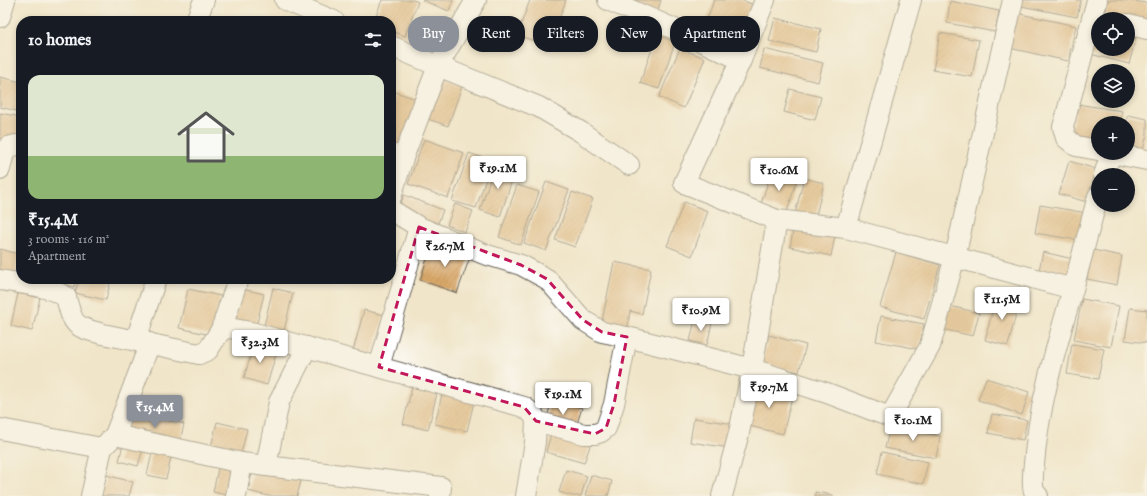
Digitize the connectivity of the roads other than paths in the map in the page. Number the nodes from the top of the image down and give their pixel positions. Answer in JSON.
{"nodes":[{"id":1,"x":5,"y":0,"type":"edge"},
{"id":2,"x":204,"y":0,"type":"edge"},
{"id":3,"x":285,"y":0,"type":"edge"},
{"id":4,"x":476,"y":0,"type":"edge"},
{"id":5,"x":608,"y":0,"type":"edge"},
{"id":6,"x":765,"y":0,"type":"edge"},
{"id":7,"x":911,"y":0,"type":"edge"},
{"id":8,"x":1012,"y":0,"type":"edge"},
{"id":9,"x":198,"y":16,"type":"edge"},
{"id":10,"x":322,"y":16,"type":"edge"},
{"id":11,"x":0,"y":17,"type":"edge"},
{"id":12,"x":1135,"y":26,"type":"edge"},
{"id":13,"x":1147,"y":29,"type":"edge"},
{"id":14,"x":1091,"y":38,"type":"edge"},
{"id":15,"x":396,"y":48,"type":"edge"},
{"id":16,"x":741,"y":60,"type":"junction"},
{"id":17,"x":438,"y":66,"type":"junction"},
{"id":18,"x":16,"y":145,"type":"edge"},
{"id":19,"x":1091,"y":149,"type":"edge"},
{"id":20,"x":397,"y":156,"type":"edge"},
{"id":21,"x":1135,"y":158,"type":"edge"},
{"id":22,"x":1147,"y":160,"type":"edge"},
{"id":23,"x":629,"y":165,"type":"dead end"},
{"id":24,"x":0,"y":169,"type":"edge"},
{"id":25,"x":1094,"y":212,"type":"edge"},
{"id":26,"x":396,"y":213,"type":"edge"},
{"id":27,"x":777,"y":220,"type":"junction"},
{"id":28,"x":419,"y":227,"type":"junction"},
{"id":29,"x":846,"y":228,"type":"junction"},
{"id":30,"x":955,"y":257,"type":"junction"},
{"id":31,"x":0,"y":280,"type":"edge"},
{"id":32,"x":16,"y":283,"type":"edge"},
{"id":33,"x":22,"y":284,"type":"edge"},
{"id":34,"x":155,"y":284,"type":"edge"},
{"id":35,"x":236,"y":284,"type":"edge"},
{"id":36,"x":1073,"y":289,"type":"junction"},
{"id":37,"x":221,"y":330,"type":"junction"},
{"id":38,"x":627,"y":337,"type":"junction"},
{"id":39,"x":143,"y":342,"type":"junction"},
{"id":40,"x":307,"y":347,"type":"junction"},
{"id":41,"x":379,"y":367,"type":"junction"},
{"id":42,"x":752,"y":369,"type":"junction"},
{"id":43,"x":536,"y":421,"type":"junction"},
{"id":44,"x":0,"y":429,"type":"edge"},
{"id":45,"x":108,"y":441,"type":"junction"},
{"id":46,"x":242,"y":463,"type":"junction"},
{"id":47,"x":266,"y":466,"type":"junction"},
{"id":48,"x":91,"y":496,"type":"edge"},
{"id":49,"x":236,"y":496,"type":"edge"},
{"id":50,"x":440,"y":496,"type":"edge"},
{"id":51,"x":526,"y":496,"type":"edge"},
{"id":52,"x":722,"y":496,"type":"edge"},
{"id":53,"x":1038,"y":496,"type":"edge"}],
"edges":[{"from":1,"to":11,"type":"street"},
{"from":2,"to":9,"type":"street"},
{"from":3,"to":10,"type":"street"},
{"from":4,"to":17,"type":"street"},
{"from":5,"to":16,"type":"street"},
{"from":6,"to":16,"type":"street"},
{"from":7,"to":29,"type":"street"},
{"from":8,"to":30,"type":"street"},
{"from":12,"to":13,"type":"street"},
{"from":14,"to":19,"type":"street"},
{"from":15,"to":17,"type":"street"},
{"from":16,"to":27,"type":"street"},
{"from":17,"to":20,"type":"street"},
{"from":17,"to":23,"type":"street"},
{"from":18,"to":24,"type":"street"},
{"from":21,"to":22,"type":"street"},
{"from":25,"to":36,"type":"street"},
{"from":26,"to":28,"type":"street"},
{"from":27,"to":29,"type":"street"},
{"from":27,"to":42,"type":"street"},
{"from":28,"to":38,"type":"street"},
{"from":28,"to":41,"type":"street"},
{"from":29,"to":30,"type":"street"},
{"from":30,"to":36,"type":"street"},
{"from":30,"to":42,"type":"street"},
{"from":31,"to":32,"type":"street"},
{"from":33,"to":39,"type":"street"},
{"from":34,"to":39,"type":"street"},
{"from":35,"to":37,"type":"street"},
{"from":36,"to":53,"type":"street"},
{"from":37,"to":39,"type":"street"},
{"from":37,"to":40,"type":"street"},
{"from":38,"to":42,"type":"street"},
{"from":38,"to":43,"type":"street"},
{"from":39,"to":45,"type":"street"},
{"from":40,"to":41,"type":"street"},
{"from":40,"to":47,"type":"street"},
{"from":41,"to":43,"type":"street"},
{"from":42,"to":52,"type":"street"},
{"from":43,"to":51,"type":"street"},
{"from":44,"to":45,"type":"street"},
{"from":45,"to":46,"type":"street"},
{"from":45,"to":48,"type":"street"},
{"from":46,"to":47,"type":"street"},
{"from":46,"to":49,"type":"street"},
{"from":47,"to":50,"type":"street"}]}
